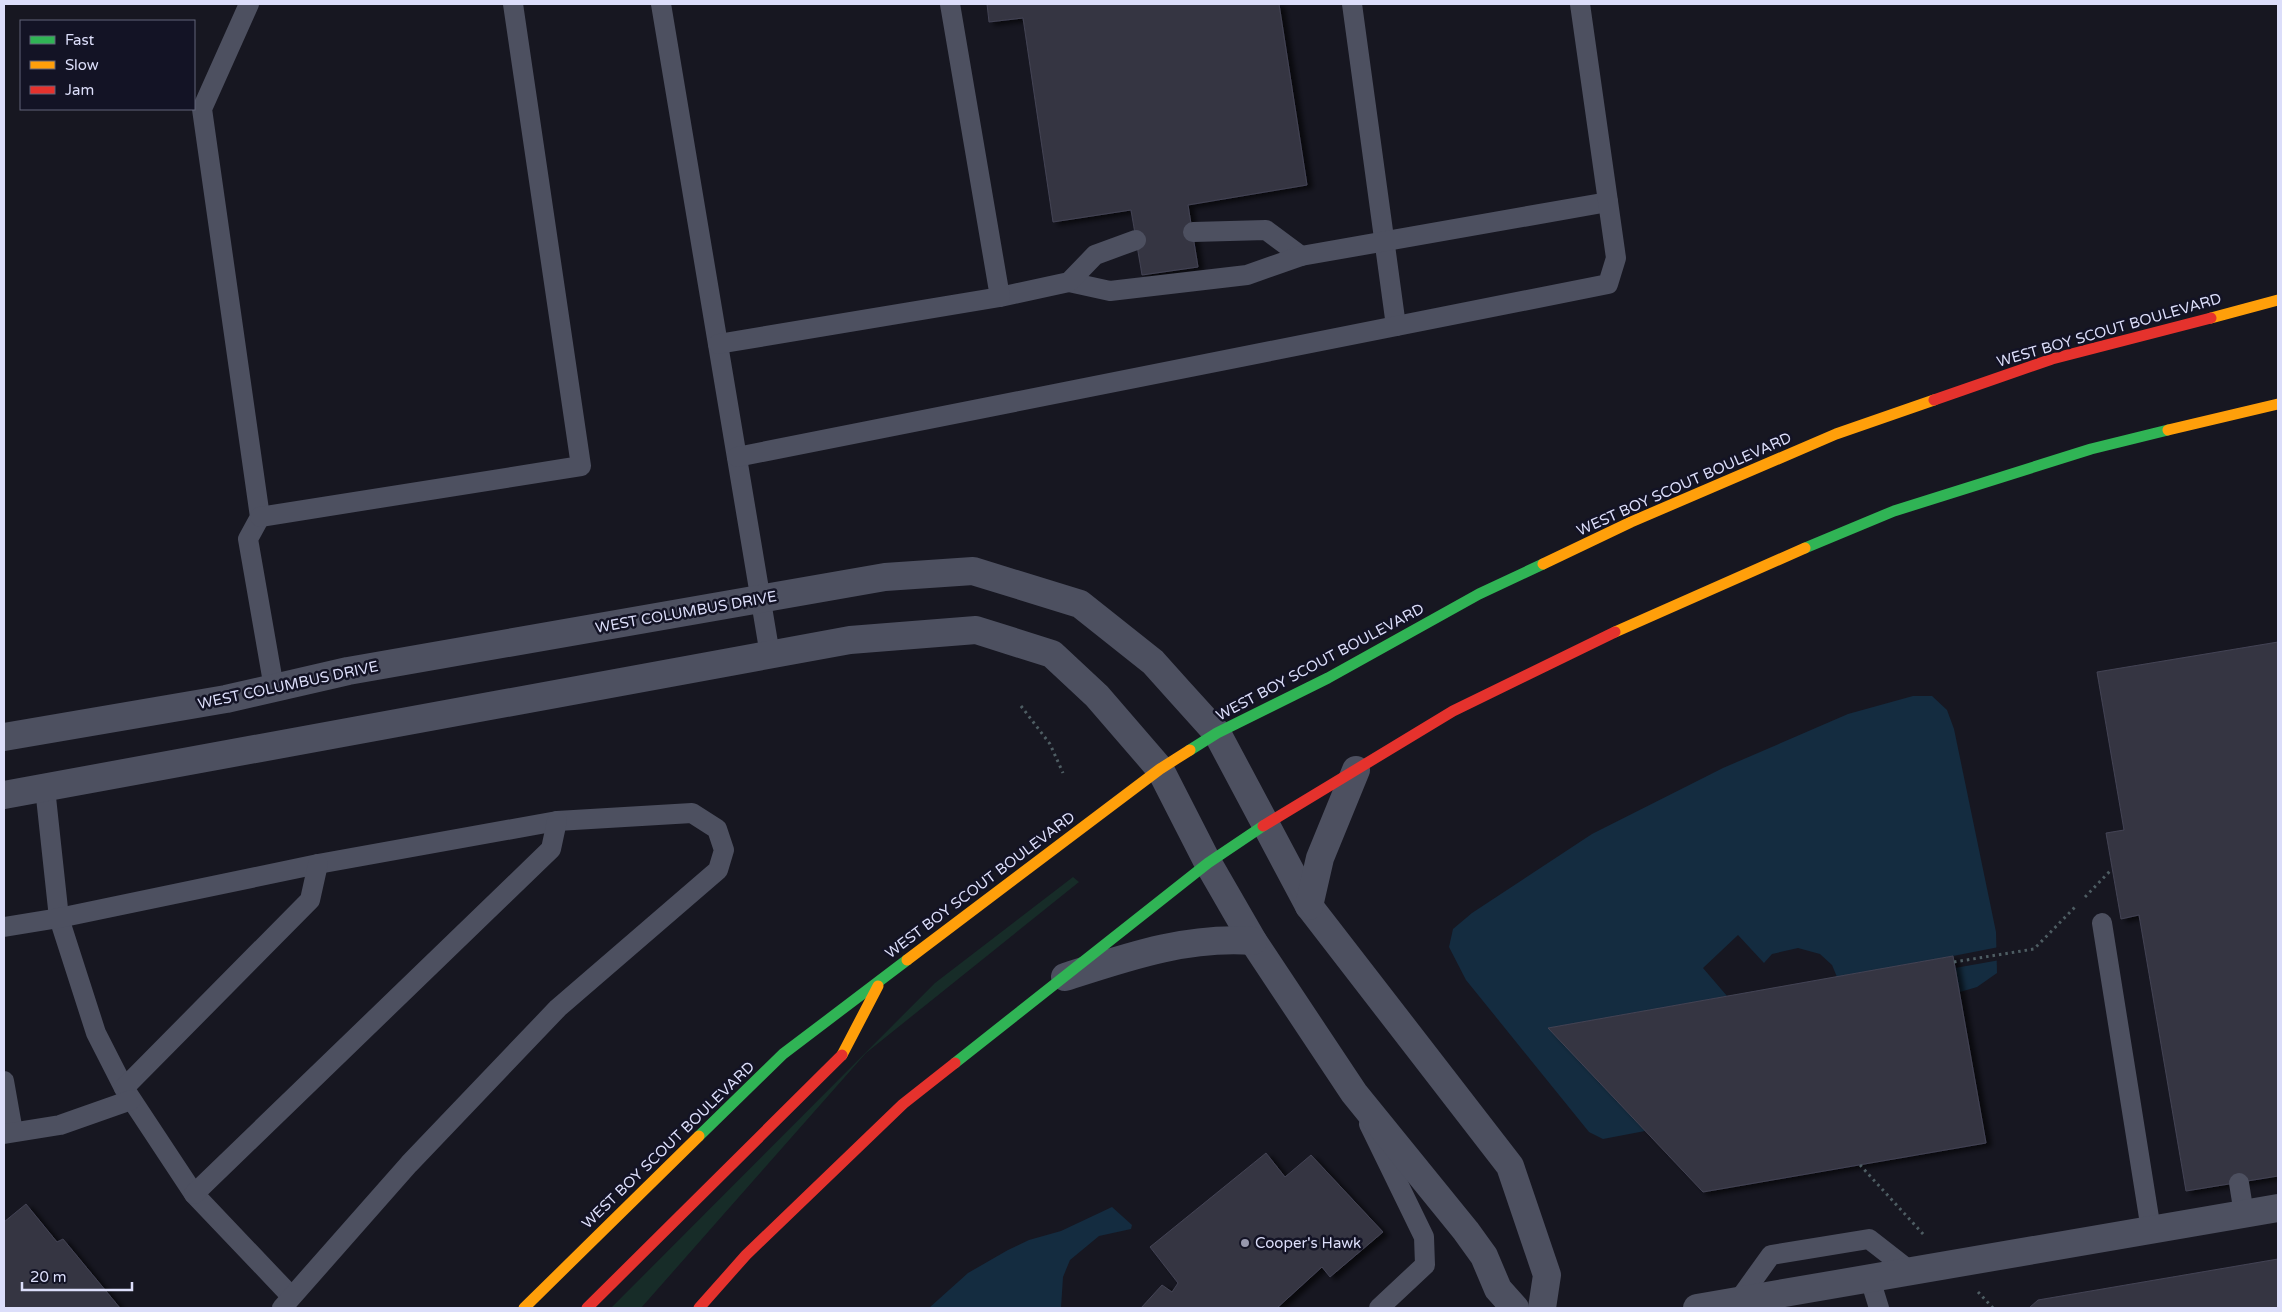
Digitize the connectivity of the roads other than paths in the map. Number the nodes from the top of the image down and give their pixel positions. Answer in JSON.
{"nodes":[{"id":1,"x":249,"y":4,"type":"edge"},
{"id":2,"x":513,"y":4,"type":"edge"},
{"id":3,"x":661,"y":4,"type":"edge"},
{"id":4,"x":950,"y":4,"type":"edge"},
{"id":5,"x":1352,"y":4,"type":"edge"},
{"id":6,"x":1580,"y":4,"type":"edge"},
{"id":7,"x":1608,"y":202,"type":"junction"},
{"id":8,"x":1193,"y":232,"type":"dead end"},
{"id":9,"x":1136,"y":240,"type":"dead end"},
{"id":10,"x":1385,"y":242,"type":"junction"},
{"id":11,"x":1301,"y":256,"type":"junction"},
{"id":12,"x":1069,"y":282,"type":"junction"},
{"id":13,"x":1000,"y":297,"type":"junction"},
{"id":14,"x":2278,"y":300,"type":"edge"},
{"id":15,"x":1396,"y":326,"type":"junction"},
{"id":16,"x":718,"y":344,"type":"junction"},
{"id":17,"x":2278,"y":404,"type":"edge"},
{"id":18,"x":737,"y":456,"type":"junction"},
{"id":19,"x":260,"y":517,"type":"junction"},
{"id":20,"x":761,"y":599,"type":"junction"},
{"id":21,"x":770,"y":654,"type":"junction"},
{"id":22,"x":274,"y":688,"type":"junction"},
{"id":23,"x":1217,"y":733,"type":"junction"},
{"id":24,"x":4,"y":737,"type":"edge"},
{"id":25,"x":1160,"y":769,"type":"junction"},
{"id":26,"x":1356,"y":770,"type":"junction"},
{"id":27,"x":45,"y":788,"type":"junction"},
{"id":28,"x":4,"y":795,"type":"edge"},
{"id":29,"x":557,"y":821,"type":"junction"},
{"id":30,"x":1265,"y":824,"type":"junction"},
{"id":31,"x":1208,"y":863,"type":"junction"},
{"id":32,"x":318,"y":864,"type":"junction"},
{"id":33,"x":1309,"y":906,"type":"junction"},
{"id":34,"x":60,"y":918,"type":"junction"},
{"id":35,"x":2102,"y":923,"type":"dead end"},
{"id":36,"x":4,"y":927,"type":"edge"},
{"id":37,"x":1253,"y":941,"type":"junction"},
{"id":38,"x":1064,"y":977,"type":"junction"},
{"id":39,"x":882,"y":978,"type":"junction"},
{"id":40,"x":4,"y":1081,"type":"edge"},
{"id":41,"x":1354,"y":1093,"type":"junction"},
{"id":42,"x":128,"y":1094,"type":"junction"},
{"id":43,"x":8,"y":1133,"type":"edge"},
{"id":44,"x":2239,"y":1182,"type":"dead end"},
{"id":45,"x":194,"y":1194,"type":"junction"},
{"id":46,"x":2278,"y":1208,"type":"edge"},
{"id":47,"x":2244,"y":1214,"type":"junction"},
{"id":48,"x":2151,"y":1230,"type":"junction"},
{"id":49,"x":1910,"y":1272,"type":"junction"},
{"id":50,"x":1870,"y":1278,"type":"junction"},
{"id":51,"x":1738,"y":1301,"type":"junction"},
{"id":52,"x":286,"y":1302,"type":"edge"},
{"id":53,"x":524,"y":1308,"type":"edge"},
{"id":54,"x":587,"y":1308,"type":"edge"},
{"id":55,"x":699,"y":1308,"type":"edge"},
{"id":56,"x":1379,"y":1308,"type":"edge"},
{"id":57,"x":1515,"y":1308,"type":"edge"},
{"id":58,"x":1542,"y":1308,"type":"edge"},
{"id":59,"x":1697,"y":1308,"type":"edge"},
{"id":60,"x":1879,"y":1308,"type":"edge"}],
"edges":[{"from":1,"to":19,"type":"lane"},
{"from":2,"to":19,"type":"lane"},
{"from":3,"to":16,"type":"lane"},
{"from":4,"to":13,"type":"lane"},
{"from":5,"to":10,"type":"lane"},
{"from":6,"to":7,"type":"lane"},
{"from":7,"to":10,"type":"lane"},
{"from":7,"to":15,"type":"lane"},
{"from":8,"to":11,"type":"lane"},
{"from":9,"to":12,"type":"lane"},
{"from":10,"to":11,"type":"lane"},
{"from":10,"to":15,"type":"lane"},
{"from":11,"to":12,"type":"lane"},
{"from":12,"to":13,"type":"lane"},
{"from":13,"to":16,"type":"lane"},
{"from":14,"to":23,"type":"main road","name":"WEST BOY SCOUT BOULEVARD"},
{"from":15,"to":18,"type":"lane"},
{"from":16,"to":18,"type":"lane"},
{"from":17,"to":26,"type":"main road"},
{"from":18,"to":20,"type":"lane"},
{"from":19,"to":22,"type":"lane"},
{"from":20,"to":21,"type":"lane"},
{"from":20,"to":22,"type":"street","name":"WEST COLUMBUS DRIVE"},
{"from":20,"to":23,"type":"street","name":"WEST COLUMBUS DRIVE"},
{"from":21,"to":25,"type":"street"},
{"from":21,"to":27,"type":"street"},
{"from":22,"to":24,"type":"street","name":"WEST COLUMBUS DRIVE"},
{"from":23,"to":25,"type":"main road","name":"WEST BOY SCOUT BOULEVARD"},
{"from":23,"to":30,"type":"street","name":"WEST COLUMBUS DRIVE"},
{"from":25,"to":31,"type":"street"},
{"from":25,"to":39,"type":"main road","name":"WEST BOY SCOUT BOULEVARD"},
{"from":26,"to":30,"type":"main road"},
{"from":26,"to":33,"type":"street"},
{"from":27,"to":28,"type":"street"},
{"from":27,"to":34,"type":"lane"},
{"from":29,"to":32,"type":"lane"},
{"from":29,"to":45,"type":"lane"},
{"from":29,"to":52,"type":"lane"},
{"from":30,"to":31,"type":"main road"},
{"from":30,"to":33,"type":"street","name":"WEST COLUMBUS DRIVE"},
{"from":31,"to":37,"type":"street"},
{"from":31,"to":38,"type":"main road"},
{"from":32,"to":34,"type":"lane"},
{"from":32,"to":42,"type":"lane"},
{"from":33,"to":58,"type":"street","name":"WEST COLUMBUS DRIVE"},
{"from":34,"to":36,"type":"lane"},
{"from":34,"to":42,"type":"lane"},
{"from":35,"to":48,"type":"lane"},
{"from":37,"to":38,"type":"street"},
{"from":37,"to":41,"type":"street"},
{"from":38,"to":55,"type":"main road"},
{"from":39,"to":53,"type":"main road","name":"WEST BOY SCOUT BOULEVARD"},
{"from":39,"to":54,"type":"main road"},
{"from":40,"to":43,"type":"lane"},
{"from":41,"to":56,"type":"lane"},
{"from":41,"to":57,"type":"street"},
{"from":42,"to":43,"type":"lane"},
{"from":42,"to":45,"type":"lane"},
{"from":44,"to":47,"type":"lane"},
{"from":45,"to":52,"type":"lane"},
{"from":46,"to":47,"type":"street"},
{"from":47,"to":48,"type":"street"},
{"from":48,"to":49,"type":"street"},
{"from":49,"to":50,"type":"street"},
{"from":49,"to":51,"type":"lane"},
{"from":50,"to":51,"type":"street"},
{"from":50,"to":60,"type":"lane"},
{"from":51,"to":59,"type":"street"}]}
